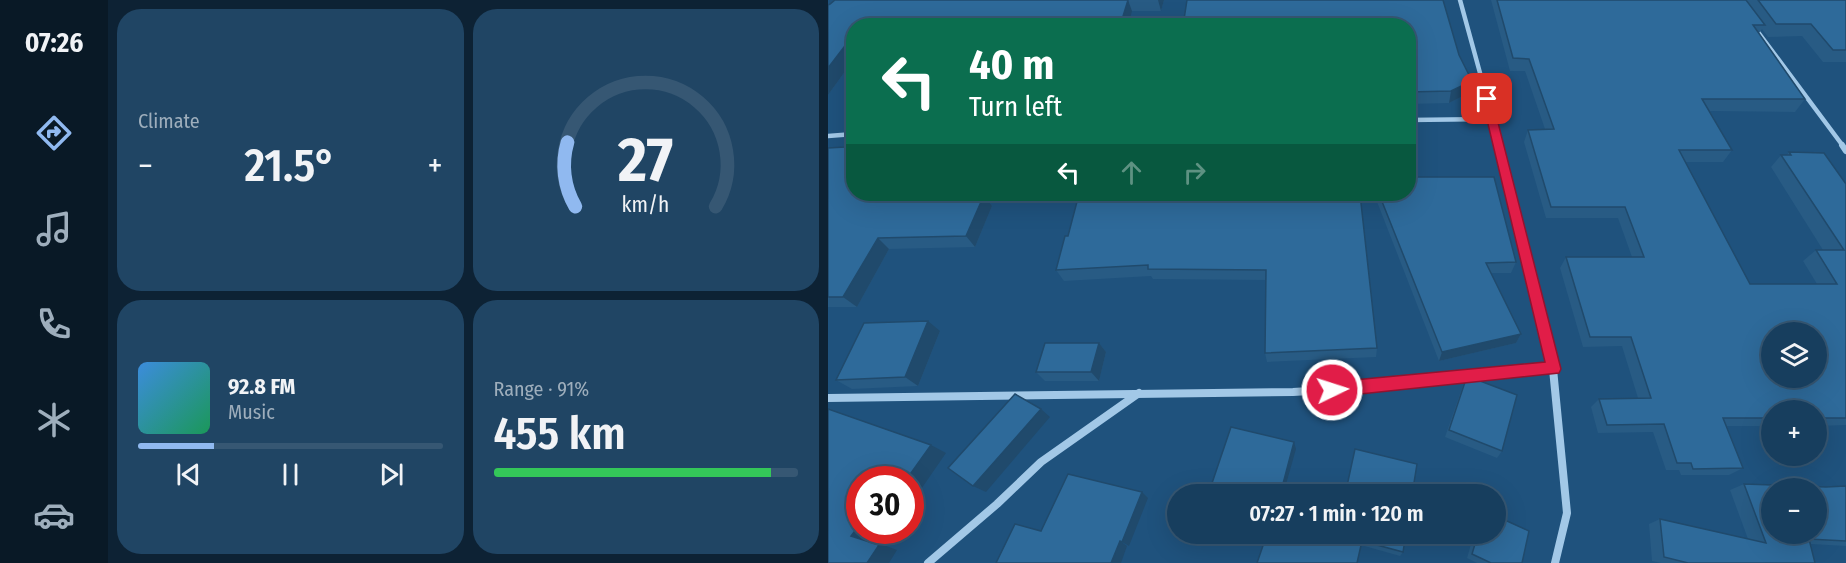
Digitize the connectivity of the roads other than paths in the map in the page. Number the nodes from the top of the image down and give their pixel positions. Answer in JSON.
{"nodes":[{"id":1,"x":1460,"y":0,"type":"edge"},
{"id":2,"x":1748,"y":19,"type":"edge"},
{"id":3,"x":1492,"y":119,"type":"junction"},
{"id":4,"x":1416,"y":120,"type":"edge"},
{"id":5,"x":846,"y":135,"type":"edge"},
{"id":6,"x":828,"y":136,"type":"edge"},
{"id":7,"x":1846,"y":151,"type":"edge"},
{"id":8,"x":1554,"y":369,"type":"junction"},
{"id":9,"x":1139,"y":393,"type":"junction"},
{"id":10,"x":828,"y":398,"type":"edge"},
{"id":11,"x":928,"y":563,"type":"edge"},
{"id":12,"x":1555,"y":563,"type":"edge"}],
"edges":[{"from":1,"to":3,"type":"street"},
{"from":2,"to":7,"type":"street"},
{"from":3,"to":4,"type":"street"},
{"from":3,"to":8,"type":"street"},
{"from":5,"to":6,"type":"street"},
{"from":8,"to":9,"type":"street"},
{"from":8,"to":12,"type":"street"},
{"from":9,"to":10,"type":"street"},
{"from":9,"to":11,"type":"street"}]}
